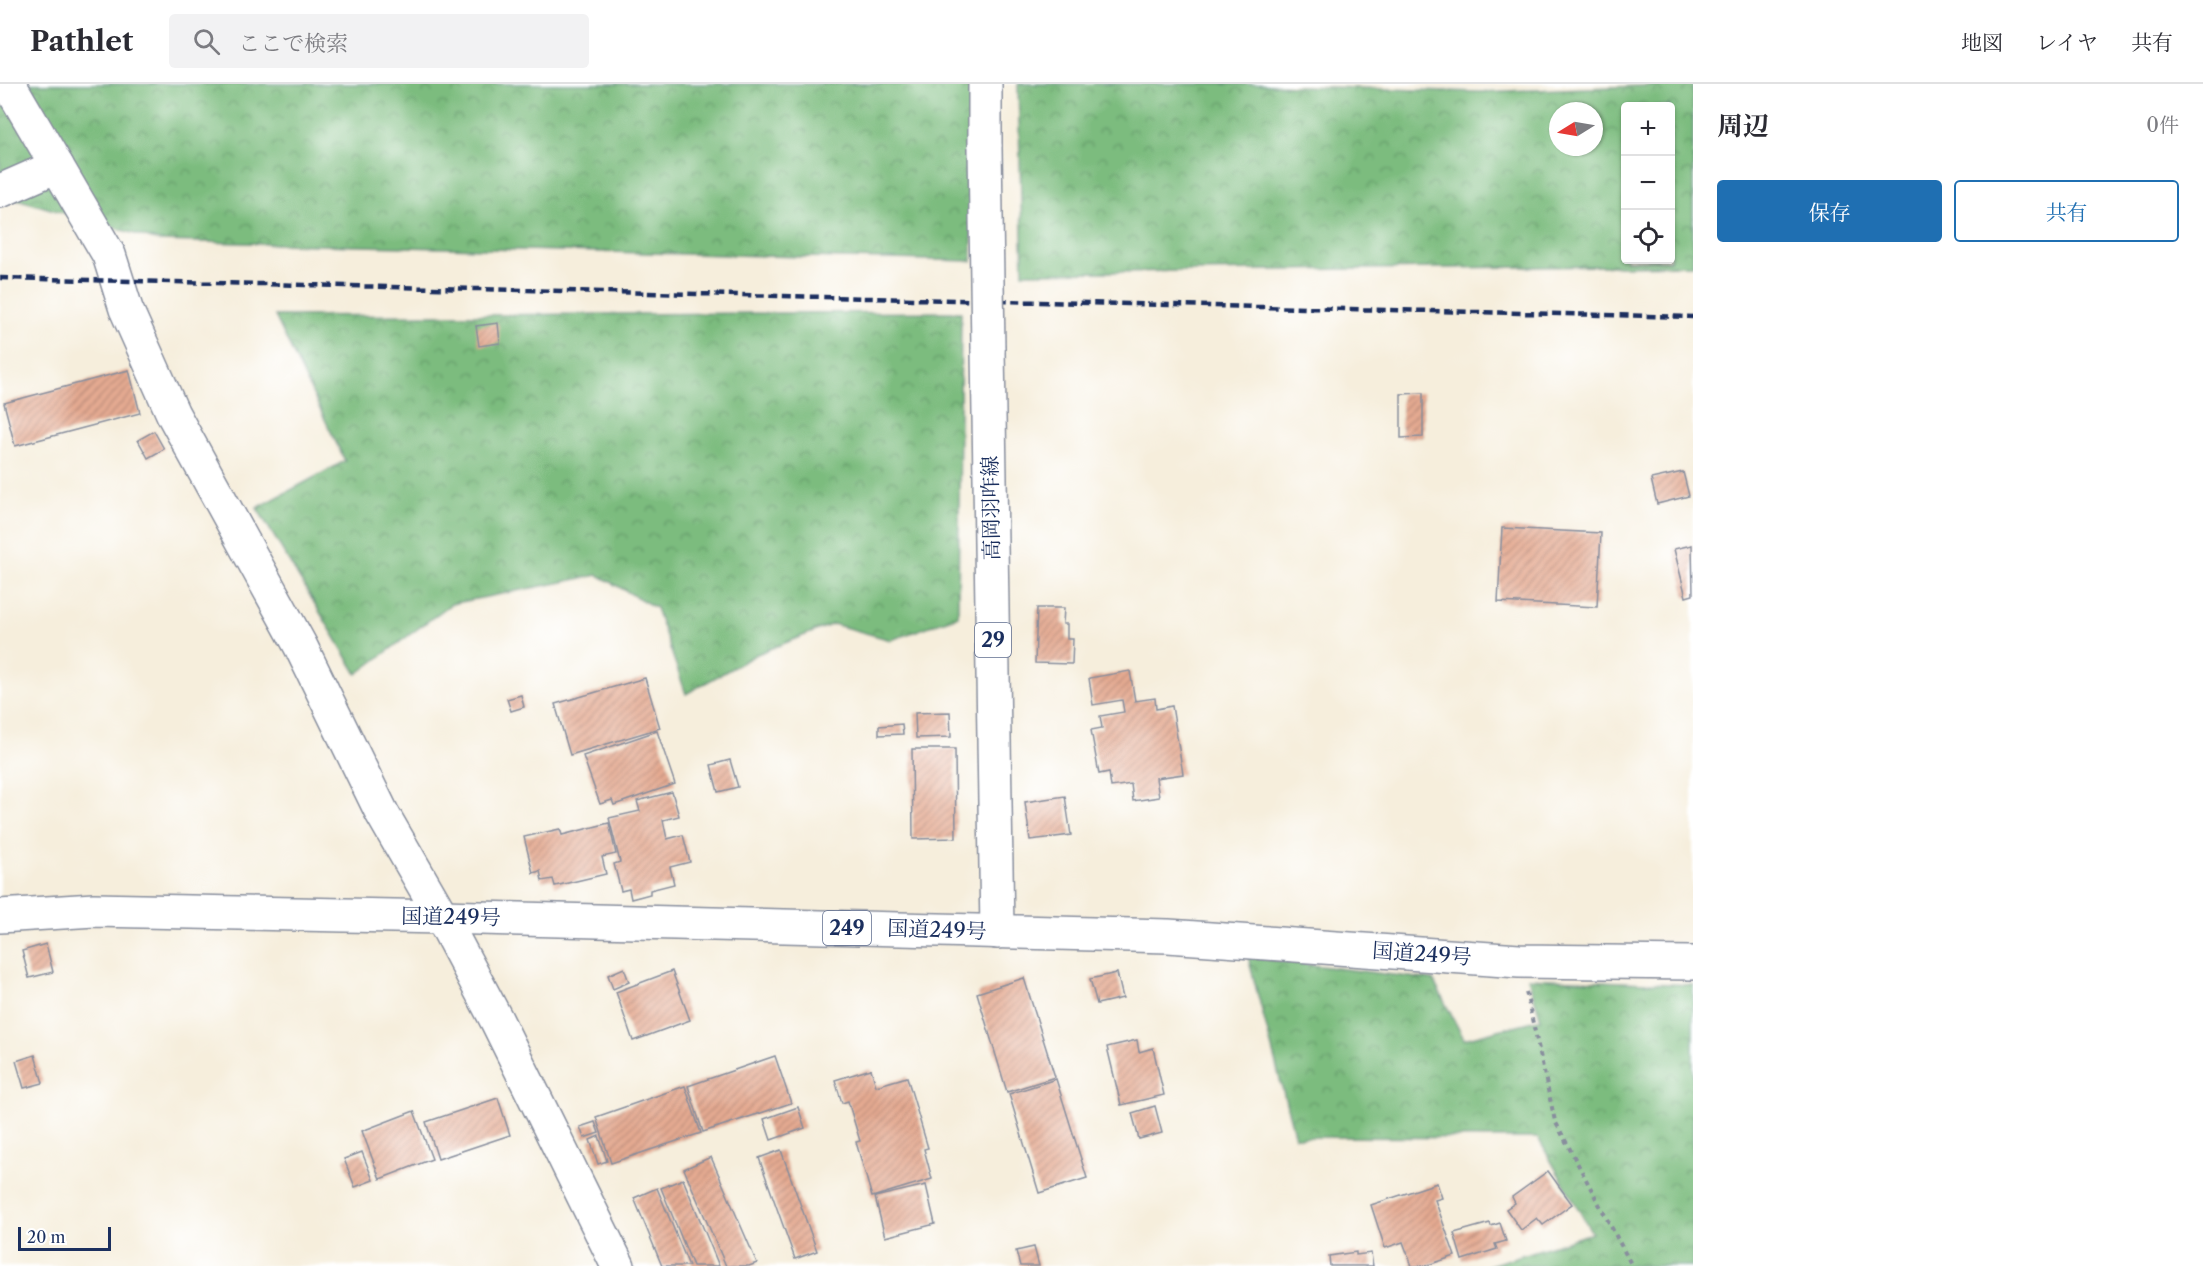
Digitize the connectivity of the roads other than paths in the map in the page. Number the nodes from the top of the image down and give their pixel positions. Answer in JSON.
{"nodes":[{"id":1,"x":9,"y":84,"type":"edge"},
{"id":2,"x":985,"y":84,"type":"edge"},
{"id":3,"x":57,"y":166,"type":"junction"},
{"id":4,"x":0,"y":191,"type":"edge"},
{"id":5,"x":0,"y":916,"type":"edge"},
{"id":6,"x":442,"y":917,"type":"junction"},
{"id":7,"x":997,"y":932,"type":"junction"},
{"id":8,"x":1693,"y":963,"type":"edge"},
{"id":9,"x":618,"y":1266,"type":"edge"}],
"edges":[{"from":1,"to":3,"type":"main road"},
{"from":2,"to":7,"type":"main road","name":"高岡羽咋線","number":"29","bridge":true},
{"from":3,"to":4,"type":"main road"},
{"from":3,"to":6,"type":"main road"},
{"from":5,"to":6,"type":"main road","name":"国道249号","number":"249"},
{"from":6,"to":7,"type":"main road","name":"国道249号","number":"249"},
{"from":6,"to":9,"type":"main road"},
{"from":7,"to":8,"type":"main road","name":"国道249号","number":"249"}]}
